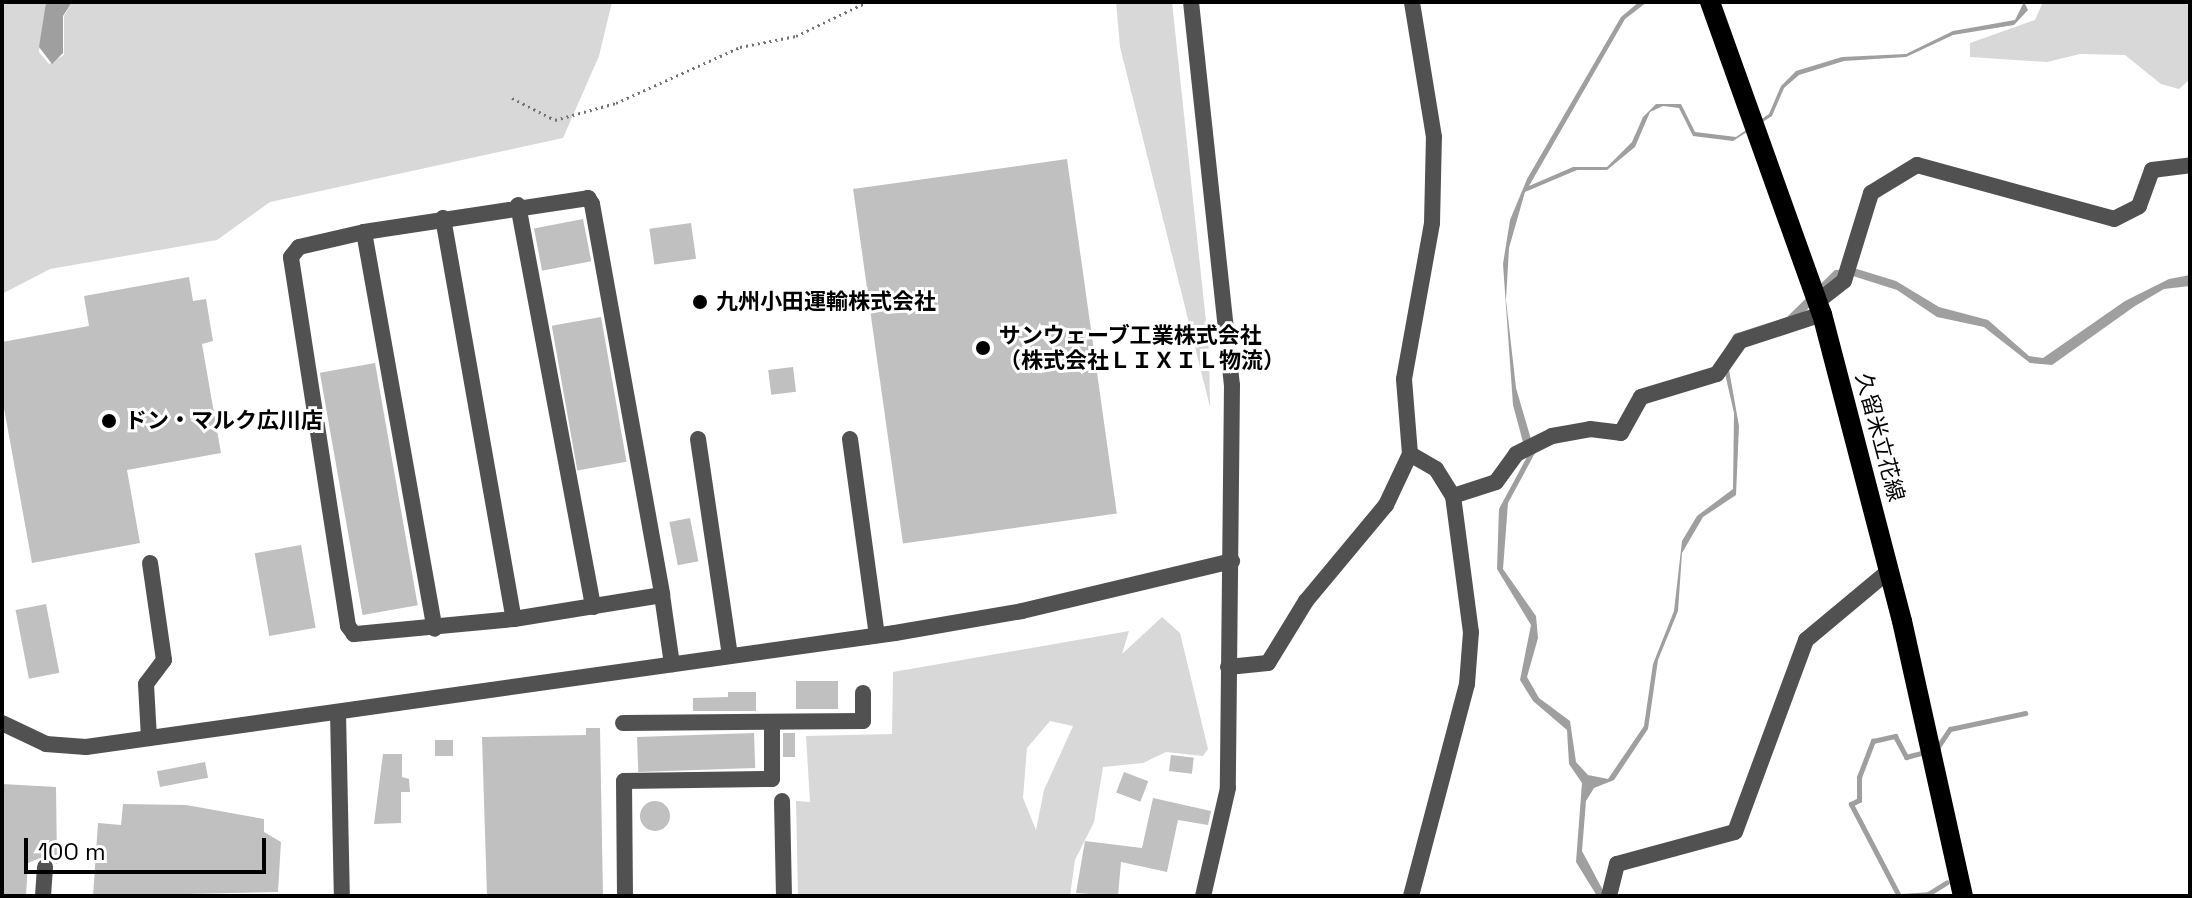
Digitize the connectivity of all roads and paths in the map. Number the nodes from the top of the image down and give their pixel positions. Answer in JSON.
{"nodes":[{"id":1,"x":867,"y":2,"type":"edge"},
{"id":2,"x":1191,"y":2,"type":"edge"},
{"id":3,"x":1412,"y":2,"type":"edge"},
{"id":4,"x":1710,"y":2,"type":"edge"},
{"id":5,"x":512,"y":98,"type":"dead end"},
{"id":6,"x":2190,"y":165,"type":"edge"},
{"id":7,"x":518,"y":205,"type":"junction"},
{"id":8,"x":443,"y":218,"type":"junction"},
{"id":9,"x":364,"y":232,"type":"junction"},
{"id":10,"x":1819,"y":308,"type":"junction"},
{"id":11,"x":698,"y":439,"type":"dead end"},
{"id":12,"x":850,"y":439,"type":"dead end"},
{"id":13,"x":1410,"y":454,"type":"junction"},
{"id":14,"x":1453,"y":496,"type":"junction"},
{"id":15,"x":1232,"y":561,"type":"junction"},
{"id":16,"x":150,"y":563,"type":"dead end"},
{"id":17,"x":1890,"y":570,"type":"junction"},
{"id":18,"x":662,"y":595,"type":"junction"},
{"id":19,"x":593,"y":607,"type":"junction"},
{"id":20,"x":514,"y":619,"type":"junction"},
{"id":21,"x":435,"y":629,"type":"junction"},
{"id":22,"x":877,"y":635,"type":"junction"},
{"id":23,"x":730,"y":656,"type":"junction"},
{"id":24,"x":672,"y":664,"type":"junction"},
{"id":25,"x":1228,"y":667,"type":"junction"},
{"id":26,"x":863,"y":693,"type":"dead end"},
{"id":27,"x":338,"y":712,"type":"junction"},
{"id":28,"x":772,"y":722,"type":"junction"},
{"id":29,"x":2,"y":723,"type":"edge"},
{"id":30,"x":623,"y":723,"type":"dead end"},
{"id":31,"x":149,"y":738,"type":"junction"},
{"id":32,"x":782,"y":801,"type":"dead end"},
{"id":33,"x":45,"y":867,"type":"dead end"},
{"id":34,"x":1609,"y":893,"type":"edge"},
{"id":35,"x":43,"y":896,"type":"edge"},
{"id":36,"x":342,"y":896,"type":"edge"},
{"id":37,"x":625,"y":896,"type":"edge"},
{"id":38,"x":784,"y":896,"type":"edge"},
{"id":39,"x":1203,"y":896,"type":"edge"},
{"id":40,"x":1411,"y":896,"type":"edge"},
{"id":41,"x":1963,"y":896,"type":"edge"}],
"edges":[{"from":1,"to":5,"type":"path"},
{"from":2,"to":15,"type":"street"},
{"from":3,"to":13,"type":"street"},
{"from":4,"to":10,"type":"main road","name":"久留米立花線"},
{"from":6,"to":10,"type":"street"},
{"from":7,"to":8,"type":"street"},
{"from":7,"to":18,"type":"street"},
{"from":7,"to":19,"type":"street"},
{"from":8,"to":9,"type":"street"},
{"from":8,"to":20,"type":"street"},
{"from":9,"to":21,"type":"street"},
{"from":9,"to":21,"type":"street"},
{"from":10,"to":14,"type":"street"},
{"from":10,"to":17,"type":"main road","name":"久留米立花線"},
{"from":11,"to":23,"type":"street"},
{"from":12,"to":22,"type":"street"},
{"from":13,"to":14,"type":"street"},
{"from":13,"to":25,"type":"street"},
{"from":14,"to":40,"type":"street"},
{"from":15,"to":22,"type":"street"},
{"from":15,"to":25,"type":"street"},
{"from":16,"to":31,"type":"street"},
{"from":17,"to":34,"type":"street"},
{"from":17,"to":41,"type":"main road","name":"久留米立花線"},
{"from":18,"to":19,"type":"street"},
{"from":18,"to":24,"type":"street"},
{"from":19,"to":20,"type":"street"},
{"from":20,"to":21,"type":"street"},
{"from":22,"to":23,"type":"street"},
{"from":23,"to":24,"type":"street"},
{"from":24,"to":27,"type":"street"},
{"from":25,"to":39,"type":"street"},
{"from":26,"to":28,"type":"street"},
{"from":27,"to":31,"type":"street"},
{"from":27,"to":36,"type":"street"},
{"from":28,"to":30,"type":"street"},
{"from":28,"to":37,"type":"street"},
{"from":29,"to":31,"type":"street"},
{"from":32,"to":38,"type":"street"},
{"from":33,"to":35,"type":"street"}]}
